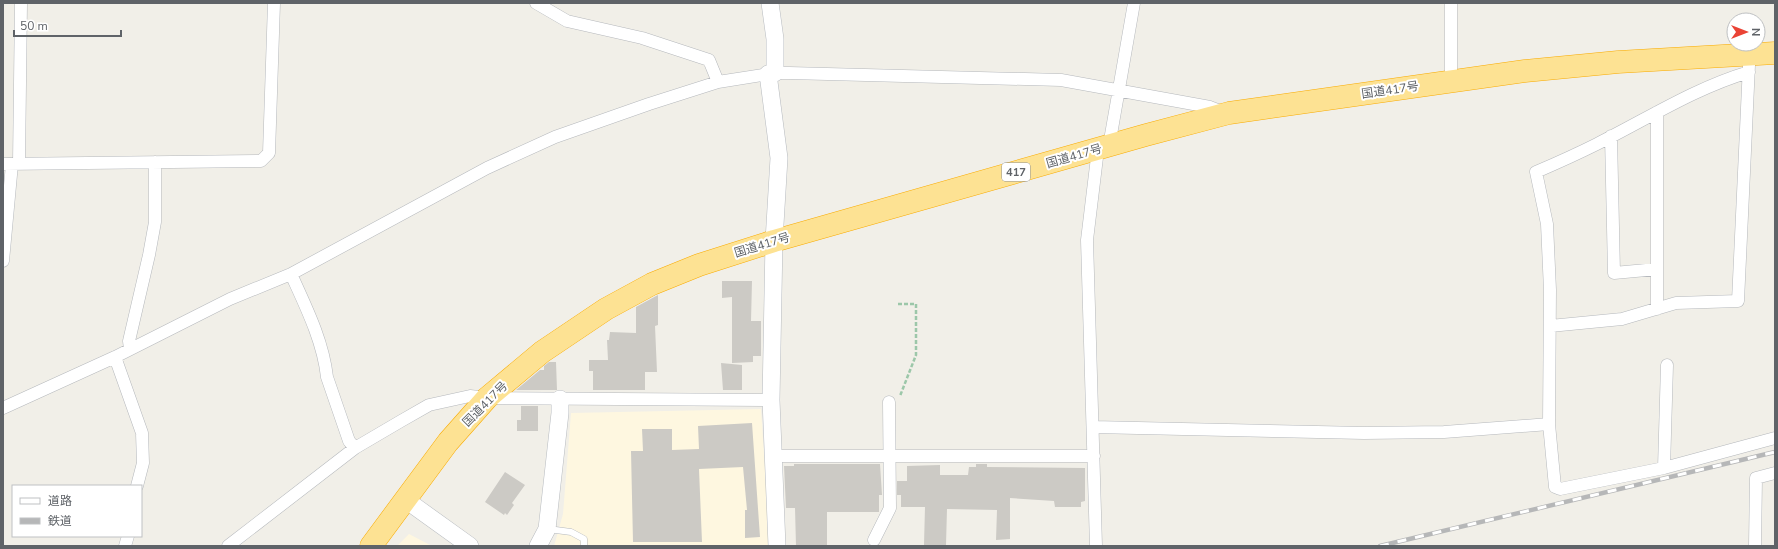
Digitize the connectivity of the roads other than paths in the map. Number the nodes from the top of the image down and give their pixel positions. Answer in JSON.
{"nodes":[{"id":1,"x":22,"y":3,"type":"edge"},
{"id":2,"x":274,"y":3,"type":"edge"},
{"id":3,"x":536,"y":3,"type":"edge"},
{"id":4,"x":770,"y":3,"type":"edge"},
{"id":5,"x":1134,"y":3,"type":"edge"},
{"id":6,"x":1451,"y":3,"type":"edge"},
{"id":7,"x":1775,"y":53,"type":"edge"},
{"id":8,"x":1749,"y":63,"type":"junction"},
{"id":9,"x":772,"y":74,"type":"junction"},
{"id":10,"x":1451,"y":81,"type":"junction"},
{"id":11,"x":718,"y":82,"type":"junction"},
{"id":12,"x":1118,"y":91,"type":"junction"},
{"id":13,"x":1657,"y":112,"type":"junction"},
{"id":14,"x":1229,"y":113,"type":"junction"},
{"id":15,"x":1612,"y":136,"type":"junction"},
{"id":16,"x":1104,"y":147,"type":"junction"},
{"id":17,"x":155,"y":162,"type":"junction"},
{"id":18,"x":11,"y":164,"type":"edge"},
{"id":19,"x":774,"y":241,"type":"junction"},
{"id":20,"x":3,"y":261,"type":"edge"},
{"id":21,"x":1657,"y":269,"type":"junction"},
{"id":22,"x":291,"y":274,"type":"junction"},
{"id":23,"x":1657,"y":309,"type":"junction"},
{"id":24,"x":1550,"y":326,"type":"junction"},
{"id":25,"x":130,"y":349,"type":"junction"},
{"id":26,"x":115,"y":357,"type":"junction"},
{"id":27,"x":1667,"y":365,"type":"dead end"},
{"id":28,"x":488,"y":398,"type":"junction"},
{"id":29,"x":560,"y":399,"type":"junction"},
{"id":30,"x":771,"y":400,"type":"junction"},
{"id":31,"x":889,"y":406,"type":"road end"},
{"id":32,"x":3,"y":408,"type":"edge"},
{"id":33,"x":1549,"y":424,"type":"junction"},
{"id":34,"x":1093,"y":426,"type":"junction"},
{"id":35,"x":1775,"y":438,"type":"edge"},
{"id":36,"x":355,"y":448,"type":"junction"},
{"id":37,"x":772,"y":456,"type":"junction"},
{"id":38,"x":890,"y":456,"type":"junction"},
{"id":39,"x":1094,"y":456,"type":"junction"},
{"id":40,"x":1664,"y":468,"type":"junction"},
{"id":41,"x":1775,"y":473,"type":"edge"},
{"id":42,"x":137,"y":485,"type":"edge"},
{"id":43,"x":406,"y":500,"type":"junction"},
{"id":44,"x":547,"y":529,"type":"junction"},
{"id":45,"x":874,"y":540,"type":"dead end"},
{"id":46,"x":228,"y":546,"type":"edge"},
{"id":47,"x":371,"y":546,"type":"edge"},
{"id":48,"x":470,"y":546,"type":"edge"},
{"id":49,"x":538,"y":546,"type":"edge"},
{"id":50,"x":584,"y":546,"type":"edge"},
{"id":51,"x":777,"y":546,"type":"edge"},
{"id":52,"x":1096,"y":546,"type":"edge"},
{"id":53,"x":1755,"y":546,"type":"edge"}],
"edges":[{"from":1,"to":18,"type":"street"},
{"from":2,"to":17,"type":"street"},
{"from":3,"to":11,"type":"street"},
{"from":4,"to":9,"type":"street"},
{"from":5,"to":12,"type":"street"},
{"from":6,"to":10,"type":"street"},
{"from":7,"to":8,"type":"highway","name":"国道417号","number":"417"},
{"from":8,"to":10,"type":"highway","name":"国道417号","number":"417"},
{"from":8,"to":13,"type":"street"},
{"from":8,"to":23,"type":"street"},
{"from":9,"to":11,"type":"street"},
{"from":9,"to":12,"type":"street"},
{"from":9,"to":19,"type":"street"},
{"from":10,"to":14,"type":"highway","name":"国道417号","number":"417"},
{"from":11,"to":22,"type":"street"},
{"from":12,"to":14,"type":"street"},
{"from":12,"to":16,"type":"street"},
{"from":13,"to":15,"type":"street"},
{"from":13,"to":21,"type":"street"},
{"from":14,"to":16,"type":"highway","name":"国道417号","number":"417"},
{"from":15,"to":21,"type":"street"},
{"from":15,"to":24,"type":"street"},
{"from":16,"to":19,"type":"highway","name":"国道417号","number":"417"},
{"from":16,"to":34,"type":"street"},
{"from":17,"to":18,"type":"street"},
{"from":17,"to":25,"type":"street"},
{"from":18,"to":20,"type":"street"},
{"from":19,"to":28,"type":"highway","name":"国道417号","number":"417"},
{"from":19,"to":30,"type":"street"},
{"from":21,"to":23,"type":"street"},
{"from":22,"to":25,"type":"street"},
{"from":22,"to":36,"type":"street"},
{"from":23,"to":24,"type":"street"},
{"from":24,"to":33,"type":"street"},
{"from":25,"to":26,"type":"street"},
{"from":26,"to":32,"type":"street"},
{"from":26,"to":42,"type":"street"},
{"from":27,"to":40,"type":"street"},
{"from":28,"to":29,"type":"street"},
{"from":28,"to":36,"type":"street"},
{"from":28,"to":43,"type":"highway","name":"国道417号","number":"417"},
{"from":29,"to":30,"type":"street"},
{"from":29,"to":44,"type":"street"},
{"from":30,"to":37,"type":"street"},
{"from":31,"to":38,"type":"street"},
{"from":33,"to":34,"type":"street"},
{"from":33,"to":40,"type":"street"},
{"from":34,"to":39,"type":"street"},
{"from":35,"to":40,"type":"street"},
{"from":36,"to":46,"type":"street"},
{"from":37,"to":38,"type":"street"},
{"from":37,"to":51,"type":"street"},
{"from":38,"to":39,"type":"street"},
{"from":38,"to":45,"type":"street"},
{"from":39,"to":52,"type":"street"},
{"from":41,"to":53,"type":"street"},
{"from":43,"to":47,"type":"highway","name":"国道417号","number":"417"},
{"from":43,"to":48,"type":"street"},
{"from":44,"to":49,"type":"street"},
{"from":44,"to":50,"type":"lane"}]}
